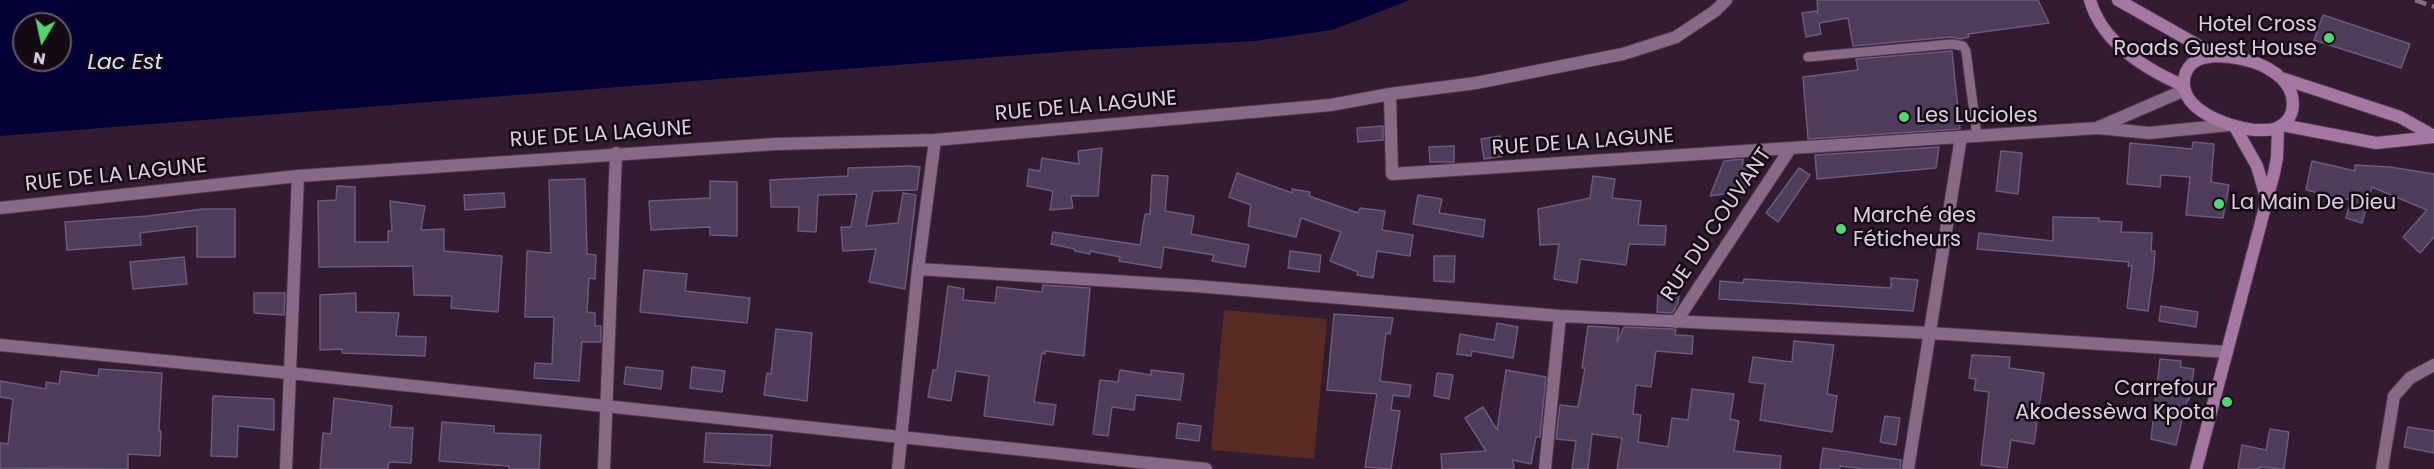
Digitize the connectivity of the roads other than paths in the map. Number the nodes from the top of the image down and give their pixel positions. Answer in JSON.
{"nodes":[{"id":1,"x":1726,"y":0,"type":"edge"},
{"id":2,"x":2090,"y":0,"type":"edge"},
{"id":3,"x":2118,"y":0,"type":"edge"},
{"id":4,"x":2217,"y":56,"type":"junction"},
{"id":5,"x":1808,"y":57,"type":"dead end"},
{"id":6,"x":2281,"y":78,"type":"junction"},
{"id":7,"x":2184,"y":88,"type":"junction"},
{"id":8,"x":1389,"y":94,"type":"junction"},
{"id":9,"x":2232,"y":126,"type":"junction"},
{"id":10,"x":2280,"y":127,"type":"junction"},
{"id":11,"x":2098,"y":128,"type":"junction"},
{"id":12,"x":1977,"y":136,"type":"junction"},
{"id":13,"x":1961,"y":137,"type":"junction"},
{"id":14,"x":2434,"y":137,"type":"edge"},
{"id":15,"x":935,"y":140,"type":"junction"},
{"id":16,"x":1790,"y":149,"type":"junction"},
{"id":17,"x":616,"y":153,"type":"junction"},
{"id":18,"x":298,"y":176,"type":"junction"},
{"id":19,"x":2266,"y":197,"type":"junction"},
{"id":20,"x":0,"y":208,"type":"edge"},
{"id":21,"x":918,"y":269,"type":"junction"},
{"id":22,"x":1560,"y":316,"type":"junction"},
{"id":23,"x":1676,"y":322,"type":"junction"},
{"id":24,"x":1930,"y":333,"type":"junction"},
{"id":25,"x":0,"y":345,"type":"edge"},
{"id":26,"x":2227,"y":352,"type":"junction"},
{"id":27,"x":2434,"y":365,"type":"edge"},
{"id":28,"x":289,"y":373,"type":"junction"},
{"id":29,"x":606,"y":406,"type":"junction"},
{"id":30,"x":901,"y":437,"type":"junction"},
{"id":31,"x":286,"y":469,"type":"edge"},
{"id":32,"x":604,"y":469,"type":"edge"},
{"id":33,"x":898,"y":469,"type":"edge"},
{"id":34,"x":1206,"y":469,"type":"edge"},
{"id":35,"x":1545,"y":469,"type":"edge"},
{"id":36,"x":1908,"y":469,"type":"edge"},
{"id":37,"x":2196,"y":469,"type":"edge"},
{"id":38,"x":2382,"y":469,"type":"edge"}],
"edges":[{"from":1,"to":8,"type":"street"},
{"from":2,"to":7,"type":"main road"},
{"from":3,"to":4,"type":"main road"},
{"from":4,"to":6,"type":"main road"},
{"from":4,"to":7,"type":"main road"},
{"from":5,"to":12,"type":"lane"},
{"from":6,"to":10,"type":"main road"},
{"from":6,"to":14,"type":"main road"},
{"from":7,"to":9,"type":"main road"},
{"from":7,"to":11,"type":"street","name":"RUE DE LA LAGUNE"},
{"from":8,"to":15,"type":"street","name":"RUE DE LA LAGUNE"},
{"from":8,"to":16,"type":"street","name":"RUE DE LA LAGUNE"},
{"from":9,"to":10,"type":"main road"},
{"from":9,"to":11,"type":"street","name":"RUE DE LA LAGUNE"},
{"from":9,"to":19,"type":"main road"},
{"from":10,"to":14,"type":"main road"},
{"from":10,"to":19,"type":"main road"},
{"from":11,"to":12,"type":"street","name":"RUE DE LA LAGUNE"},
{"from":12,"to":13,"type":"street","name":"RUE DE LA LAGUNE"},
{"from":13,"to":16,"type":"street","name":"RUE DE LA LAGUNE"},
{"from":13,"to":24,"type":"street"},
{"from":15,"to":17,"type":"street","name":"RUE DE LA LAGUNE"},
{"from":15,"to":21,"type":"street"},
{"from":16,"to":23,"type":"street","name":"RUE DU COUVANT"},
{"from":17,"to":18,"type":"street","name":"RUE DE LA LAGUNE"},
{"from":17,"to":29,"type":"street"},
{"from":18,"to":20,"type":"street","name":"RUE DE LA LAGUNE"},
{"from":18,"to":28,"type":"street"},
{"from":19,"to":26,"type":"main road"},
{"from":21,"to":22,"type":"street"},
{"from":21,"to":30,"type":"street"},
{"from":22,"to":23,"type":"street"},
{"from":22,"to":35,"type":"street"},
{"from":23,"to":24,"type":"street"},
{"from":24,"to":26,"type":"street"},
{"from":24,"to":36,"type":"street"},
{"from":25,"to":28,"type":"street"},
{"from":26,"to":37,"type":"main road"},
{"from":27,"to":38,"type":"street"},
{"from":28,"to":29,"type":"street"},
{"from":28,"to":31,"type":"street"},
{"from":29,"to":30,"type":"street"},
{"from":29,"to":32,"type":"street"},
{"from":30,"to":33,"type":"street"},
{"from":30,"to":34,"type":"street"}]}
